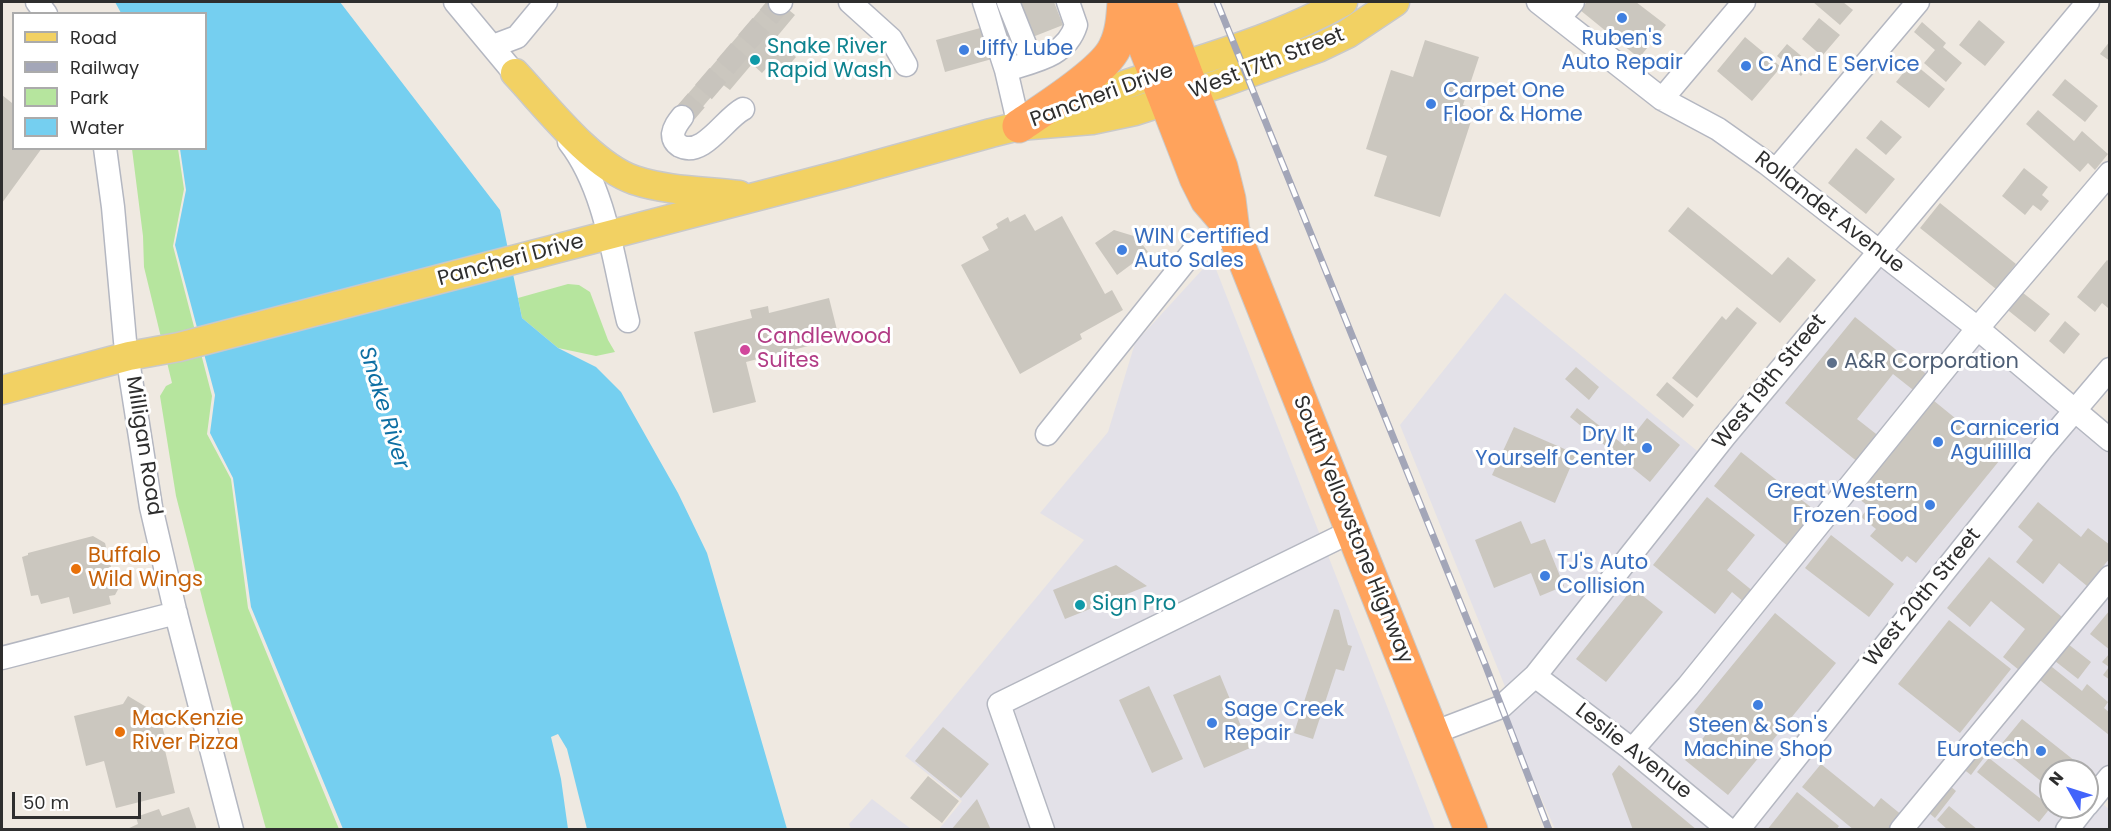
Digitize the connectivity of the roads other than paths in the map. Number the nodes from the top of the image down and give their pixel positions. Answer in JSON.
{"nodes":[{"id":1,"x":455,"y":2,"type":"edge"},
{"id":2,"x":546,"y":2,"type":"edge"},
{"id":3,"x":850,"y":2,"type":"edge"},
{"id":4,"x":984,"y":2,"type":"edge"},
{"id":5,"x":1008,"y":2,"type":"edge"},
{"id":6,"x":1068,"y":2,"type":"edge"},
{"id":7,"x":1124,"y":2,"type":"edge"},
{"id":8,"x":1130,"y":2,"type":"edge"},
{"id":9,"x":1159,"y":2,"type":"edge"},
{"id":10,"x":1343,"y":2,"type":"edge"},
{"id":11,"x":1538,"y":2,"type":"edge"},
{"id":12,"x":1744,"y":2,"type":"edge"},
{"id":13,"x":1918,"y":2,"type":"edge"},
{"id":14,"x":2088,"y":2,"type":"edge"},
{"id":15,"x":1387,"y":5,"type":"edge"},
{"id":16,"x":1566,"y":10,"type":"edge"},
{"id":17,"x":493,"y":46,"type":"junction"},
{"id":18,"x":1032,"y":62,"type":"junction"},
{"id":19,"x":906,"y":65,"type":"dead end"},
{"id":20,"x":1006,"y":70,"type":"junction"},
{"id":21,"x":515,"y":73,"type":"junction"},
{"id":22,"x":1175,"y":84,"type":"junction"},
{"id":23,"x":1662,"y":99,"type":"junction"},
{"id":24,"x":743,"y":109,"type":"dead end"},
{"id":25,"x":682,"y":117,"type":"tunnel mouth"},
{"id":26,"x":1019,"y":126,"type":"junction"},
{"id":27,"x":105,"y":150,"type":"edge"},
{"id":28,"x":1776,"y":170,"type":"junction"},
{"id":29,"x":2109,"y":173,"type":"edge"},
{"id":30,"x":756,"y":197,"type":"junction"},
{"id":31,"x":1233,"y":231,"type":"junction"},
{"id":32,"x":608,"y":234,"type":"junction"},
{"id":33,"x":1879,"y":250,"type":"junction"},
{"id":34,"x":628,"y":321,"type":"dead end"},
{"id":35,"x":1977,"y":329,"type":"junction"},
{"id":36,"x":127,"y":349,"type":"junction"},
{"id":37,"x":2109,"y":369,"type":"edge"},
{"id":38,"x":2,"y":390,"type":"edge"},
{"id":39,"x":2074,"y":410,"type":"junction"},
{"id":40,"x":1047,"y":434,"type":"dead end"},
{"id":41,"x":2109,"y":440,"type":"edge"},
{"id":42,"x":1352,"y":531,"type":"junction"},
{"id":43,"x":2109,"y":577,"type":"edge"},
{"id":44,"x":176,"y":614,"type":"junction"},
{"id":45,"x":2,"y":658,"type":"edge"},
{"id":46,"x":1535,"y":676,"type":"junction"},
{"id":47,"x":1432,"y":733,"type":"junction"},
{"id":48,"x":1632,"y":750,"type":"junction"},
{"id":49,"x":2109,"y":777,"type":"edge"},
{"id":50,"x":2099,"y":790,"type":"edge"},
{"id":51,"x":232,"y":830,"type":"edge"},
{"id":52,"x":1043,"y":830,"type":"edge"},
{"id":53,"x":1471,"y":830,"type":"edge"},
{"id":54,"x":1729,"y":830,"type":"edge"},
{"id":55,"x":1737,"y":830,"type":"edge"},
{"id":56,"x":1901,"y":830,"type":"edge"}],
"edges":[{"from":1,"to":17,"type":"street"},
{"from":2,"to":17,"type":"street"},
{"from":3,"to":19,"type":"street"},
{"from":4,"to":20,"type":"street"},
{"from":5,"to":18,"type":"street"},
{"from":6,"to":18,"type":"street"},
{"from":7,"to":26,"type":"highway"},
{"from":8,"to":22,"type":"highway","name":"South Yellowstone Highway"},
{"from":9,"to":22,"type":"highway","name":"South Yellowstone Highway"},
{"from":10,"to":22,"type":"main road","name":"West 17th Street"},
{"from":11,"to":16,"type":"street","name":"Rollandet Avenue"},
{"from":12,"to":23,"type":"street"},
{"from":13,"to":28,"type":"street"},
{"from":14,"to":33,"type":"street","name":"West 19th Street"},
{"from":15,"to":22,"type":"main road","name":"West 17th Street"},
{"from":16,"to":23,"type":"street","name":"Rollandet Avenue"},
{"from":17,"to":21,"type":"street"},
{"from":18,"to":20,"type":"street"},
{"from":20,"to":26,"type":"street"},
{"from":21,"to":30,"type":"main road"},
{"from":21,"to":32,"type":"street"},
{"from":22,"to":26,"type":"main road","name":"Pancheri Drive"},
{"from":22,"to":31,"type":"highway","name":"South Yellowstone Highway"},
{"from":23,"to":28,"type":"street","name":"Rollandet Avenue"},
{"from":24,"to":25,"type":"street"},
{"from":26,"to":30,"type":"main road","name":"Pancheri Drive"},
{"from":27,"to":36,"type":"street","name":"Milligan Road"},
{"from":28,"to":33,"type":"street","name":"Rollandet Avenue"},
{"from":29,"to":35,"type":"street"},
{"from":30,"to":32,"type":"main road","name":"Pancheri Drive"},
{"from":31,"to":40,"type":"street"},
{"from":31,"to":42,"type":"highway","name":"South Yellowstone Highway"},
{"from":32,"to":34,"type":"street"},
{"from":32,"to":36,"type":"main road","name":"Pancheri Drive"},
{"from":33,"to":35,"type":"street","name":"Rollandet Avenue"},
{"from":33,"to":46,"type":"street","name":"West 19th Street"},
{"from":35,"to":39,"type":"street","name":"Rollandet Avenue"},
{"from":35,"to":48,"type":"street"},
{"from":36,"to":38,"type":"main road","name":"Pancheri Drive"},
{"from":36,"to":44,"type":"street","name":"Milligan Road"},
{"from":37,"to":39,"type":"street","name":"West 20th Street"},
{"from":39,"to":41,"type":"street","name":"Rollandet Avenue"},
{"from":39,"to":55,"type":"street","name":"West 20th Street"},
{"from":42,"to":47,"type":"highway","name":"South Yellowstone Highway"},
{"from":42,"to":52,"type":"street"},
{"from":43,"to":56,"type":"street"},
{"from":44,"to":45,"type":"street"},
{"from":44,"to":51,"type":"street","name":"Milligan Road"},
{"from":46,"to":47,"type":"street","name":"West 19th Street"},
{"from":46,"to":48,"type":"street","name":"Leslie Avenue"},
{"from":47,"to":53,"type":"highway","name":"South Yellowstone Highway"},
{"from":48,"to":54,"type":"street","name":"Leslie Avenue"},
{"from":49,"to":50,"type":"street"}]}
